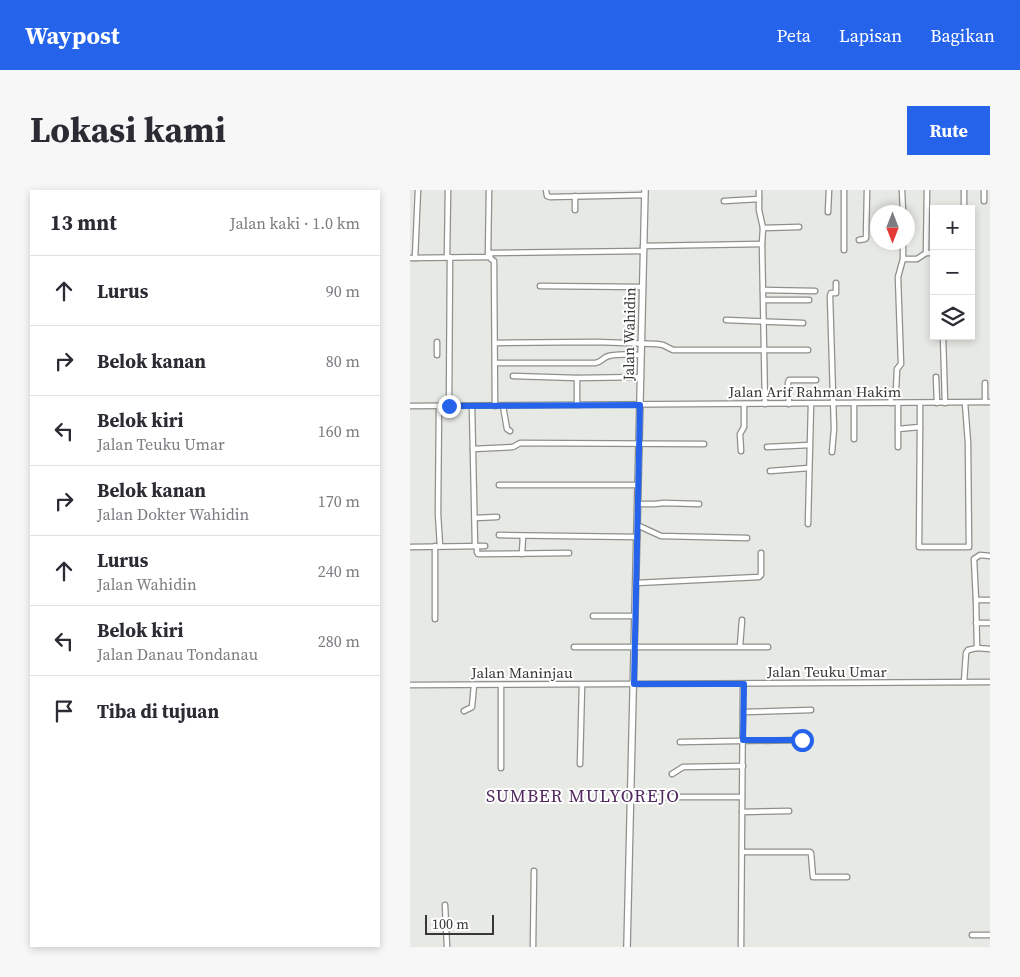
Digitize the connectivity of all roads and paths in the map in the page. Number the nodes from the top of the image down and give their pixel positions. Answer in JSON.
{"nodes":[{"id":1,"x":418,"y":190,"type":"edge"},
{"id":2,"x":448,"y":190,"type":"edge"},
{"id":3,"x":489,"y":190,"type":"edge"},
{"id":4,"x":546,"y":190,"type":"edge"},
{"id":5,"x":759,"y":190,"type":"edge"},
{"id":6,"x":828,"y":190,"type":"edge"},
{"id":7,"x":844,"y":190,"type":"edge"},
{"id":8,"x":867,"y":190,"type":"edge"},
{"id":9,"x":902,"y":190,"type":"edge"},
{"id":10,"x":927,"y":190,"type":"edge"},
{"id":11,"x":964,"y":190,"type":"edge"},
{"id":12,"x":984,"y":190,"type":"edge"},
{"id":13,"x":645,"y":192,"type":"edge"},
{"id":14,"x":587,"y":193,"type":"edge"},
{"id":15,"x":575,"y":196,"type":"junction"},
{"id":16,"x":759,"y":199,"type":"junction"},
{"id":17,"x":724,"y":200,"type":"dead end"},
{"id":18,"x":984,"y":201,"type":"dead end"},
{"id":19,"x":902,"y":205,"type":"edge"},
{"id":20,"x":964,"y":205,"type":"edge"},
{"id":21,"x":575,"y":210,"type":"dead end"},
{"id":22,"x":828,"y":212,"type":"dead end"},
{"id":23,"x":798,"y":227,"type":"dead end"},
{"id":24,"x":763,"y":228,"type":"junction"},
{"id":25,"x":859,"y":240,"type":"dead end"},
{"id":26,"x":762,"y":244,"type":"junction"},
{"id":27,"x":643,"y":248,"type":"junction"},
{"id":28,"x":844,"y":250,"type":"dead end"},
{"id":29,"x":903,"y":250,"type":"edge"},
{"id":30,"x":926,"y":253,"type":"junction"},
{"id":31,"x":930,"y":253,"type":"edge"},
{"id":32,"x":448,"y":257,"type":"junction"},
{"id":33,"x":489,"y":257,"type":"junction"},
{"id":34,"x":412,"y":258,"type":"edge"},
{"id":35,"x":903,"y":259,"type":"junction"},
{"id":36,"x":836,"y":283,"type":"dead end"},
{"id":37,"x":540,"y":286,"type":"dead end"},
{"id":38,"x":642,"y":287,"type":"junction"},
{"id":39,"x":763,"y":290,"type":"junction"},
{"id":40,"x":815,"y":291,"type":"dead end"},
{"id":41,"x":764,"y":300,"type":"junction"},
{"id":42,"x":809,"y":300,"type":"dead end"},
{"id":43,"x":726,"y":320,"type":"dead end"},
{"id":44,"x":763,"y":322,"type":"junction"},
{"id":45,"x":803,"y":323,"type":"dead end"},
{"id":46,"x":943,"y":340,"type":"edge"},
{"id":47,"x":495,"y":343,"type":"junction"},
{"id":48,"x":641,"y":344,"type":"junction"},
{"id":49,"x":450,"y":346,"type":"junction"},
{"id":50,"x":808,"y":350,"type":"dead end"},
{"id":51,"x":764,"y":351,"type":"junction"},
{"id":52,"x":437,"y":355,"type":"dead end"},
{"id":53,"x":641,"y":355,"type":"junction"},
{"id":54,"x":495,"y":363,"type":"junction"},
{"id":55,"x":513,"y":376,"type":"dead end"},
{"id":56,"x":640,"y":377,"type":"junction"},
{"id":57,"x":936,"y":377,"type":"dead end"},
{"id":58,"x":576,"y":378,"type":"junction"},
{"id":59,"x":816,"y":380,"type":"dead end"},
{"id":60,"x":985,"y":383,"type":"dead end"},
{"id":61,"x":965,"y":402,"type":"junction"},
{"id":62,"x":987,"y":402,"type":"edge"},
{"id":63,"x":833,"y":403,"type":"junction"},
{"id":64,"x":854,"y":403,"type":"junction"},
{"id":65,"x":891,"y":403,"type":"junction"},
{"id":66,"x":898,"y":403,"type":"junction"},
{"id":67,"x":920,"y":403,"type":"junction"},
{"id":68,"x":937,"y":403,"type":"junction"},
{"id":69,"x":945,"y":403,"type":"junction"},
{"id":70,"x":744,"y":404,"type":"junction"},
{"id":71,"x":765,"y":404,"type":"junction"},
{"id":72,"x":789,"y":404,"type":"junction"},
{"id":73,"x":811,"y":404,"type":"junction"},
{"id":74,"x":577,"y":405,"type":"junction"},
{"id":75,"x":640,"y":405,"type":"junction"},
{"id":76,"x":410,"y":406,"type":"edge"},
{"id":77,"x":439,"y":406,"type":"junction"},
{"id":78,"x":449,"y":406,"type":"junction"},
{"id":79,"x":472,"y":406,"type":"junction"},
{"id":80,"x":495,"y":406,"type":"junction"},
{"id":81,"x":503,"y":406,"type":"junction"},
{"id":82,"x":920,"y":427,"type":"junction"},
{"id":83,"x":898,"y":429,"type":"junction"},
{"id":84,"x":510,"y":431,"type":"dead end"},
{"id":85,"x":854,"y":439,"type":"dead end"},
{"id":86,"x":639,"y":444,"type":"junction"},
{"id":87,"x":704,"y":444,"type":"dead end"},
{"id":88,"x":810,"y":446,"type":"junction"},
{"id":89,"x":767,"y":447,"type":"dead end"},
{"id":90,"x":898,"y":447,"type":"dead end"},
{"id":91,"x":473,"y":449,"type":"junction"},
{"id":92,"x":740,"y":451,"type":"dead end"},
{"id":93,"x":832,"y":452,"type":"dead end"},
{"id":94,"x":810,"y":468,"type":"junction"},
{"id":95,"x":770,"y":471,"type":"dead end"},
{"id":96,"x":499,"y":485,"type":"dead end"},
{"id":97,"x":638,"y":485,"type":"junction"},
{"id":98,"x":638,"y":504,"type":"junction"},
{"id":99,"x":699,"y":504,"type":"dead end"},
{"id":100,"x":497,"y":517,"type":"dead end"},
{"id":101,"x":475,"y":518,"type":"junction"},
{"id":102,"x":808,"y":524,"type":"dead end"},
{"id":103,"x":637,"y":525,"type":"junction"},
{"id":104,"x":499,"y":535,"type":"dead end"},
{"id":105,"x":523,"y":536,"type":"junction"},
{"id":106,"x":637,"y":537,"type":"junction"},
{"id":107,"x":747,"y":538,"type":"dead end"},
{"id":108,"x":438,"y":546,"type":"junction"},
{"id":109,"x":476,"y":546,"type":"junction"},
{"id":110,"x":485,"y":546,"type":"dead end"},
{"id":111,"x":410,"y":547,"type":"edge"},
{"id":112,"x":569,"y":553,"type":"dead end"},
{"id":113,"x":761,"y":553,"type":"dead end"},
{"id":114,"x":522,"y":554,"type":"junction"},
{"id":115,"x":990,"y":556,"type":"edge"},
{"id":116,"x":636,"y":583,"type":"junction"},
{"id":117,"x":976,"y":600,"type":"junction"},
{"id":118,"x":990,"y":600,"type":"edge"},
{"id":119,"x":593,"y":616,"type":"dead end"},
{"id":120,"x":635,"y":616,"type":"junction"},
{"id":121,"x":435,"y":619,"type":"dead end"},
{"id":122,"x":742,"y":620,"type":"dead end"},
{"id":123,"x":976,"y":623,"type":"junction"},
{"id":124,"x":990,"y":623,"type":"edge"},
{"id":125,"x":634,"y":646,"type":"junction"},
{"id":126,"x":740,"y":646,"type":"junction"},
{"id":127,"x":574,"y":647,"type":"dead end"},
{"id":128,"x":768,"y":647,"type":"dead end"},
{"id":129,"x":977,"y":648,"type":"junction"},
{"id":130,"x":990,"y":649,"type":"edge"},
{"id":131,"x":964,"y":682,"type":"junction"},
{"id":132,"x":990,"y":682,"type":"edge"},
{"id":133,"x":582,"y":684,"type":"junction"},
{"id":134,"x":634,"y":684,"type":"junction"},
{"id":135,"x":744,"y":684,"type":"junction"},
{"id":136,"x":410,"y":685,"type":"edge"},
{"id":137,"x":474,"y":685,"type":"junction"},
{"id":138,"x":501,"y":685,"type":"junction"},
{"id":139,"x":811,"y":710,"type":"dead end"},
{"id":140,"x":464,"y":711,"type":"dead end"},
{"id":141,"x":743,"y":712,"type":"junction"},
{"id":142,"x":743,"y":740,"type":"junction"},
{"id":143,"x":802,"y":740,"type":"dead end"},
{"id":144,"x":680,"y":742,"type":"dead end"},
{"id":145,"x":580,"y":764,"type":"dead end"},
{"id":146,"x":743,"y":766,"type":"junction"},
{"id":147,"x":501,"y":768,"type":"dead end"},
{"id":148,"x":672,"y":774,"type":"dead end"},
{"id":149,"x":631,"y":797,"type":"junction"},
{"id":150,"x":742,"y":797,"type":"junction"},
{"id":151,"x":789,"y":811,"type":"dead end"},
{"id":152,"x":742,"y":812,"type":"junction"},
{"id":153,"x":742,"y":852,"type":"junction"},
{"id":154,"x":534,"y":871,"type":"dead end"},
{"id":155,"x":847,"y":877,"type":"dead end"},
{"id":156,"x":445,"y":905,"type":"dead end"},
{"id":157,"x":972,"y":935,"type":"dead end"},
{"id":158,"x":990,"y":935,"type":"edge"},
{"id":159,"x":447,"y":947,"type":"edge"},
{"id":160,"x":534,"y":947,"type":"edge"},
{"id":161,"x":627,"y":947,"type":"edge"},
{"id":162,"x":741,"y":947,"type":"edge"}],
"edges":[{"from":1,"to":34,"type":"street"},
{"from":2,"to":32,"type":"street"},
{"from":3,"to":33,"type":"street"},
{"from":4,"to":15,"type":"street"},
{"from":5,"to":16,"type":"street"},
{"from":6,"to":22,"type":"street"},
{"from":7,"to":28,"type":"street"},
{"from":8,"to":25,"type":"street"},
{"from":9,"to":19,"type":"street"},
{"from":10,"to":30,"type":"street"},
{"from":11,"to":20,"type":"street"},
{"from":12,"to":18,"type":"street"},
{"from":13,"to":14,"type":"street"},
{"from":13,"to":27,"type":"street","name":"Jalan Wahidin"},
{"from":14,"to":15,"type":"street"},
{"from":15,"to":21,"type":"street"},
{"from":16,"to":17,"type":"street"},
{"from":16,"to":24,"type":"street"},
{"from":23,"to":24,"type":"street"},
{"from":24,"to":26,"type":"street"},
{"from":26,"to":27,"type":"street"},
{"from":26,"to":39,"type":"street"},
{"from":27,"to":33,"type":"street"},
{"from":27,"to":38,"type":"street","name":"Jalan Wahidin"},
{"from":29,"to":35,"type":"street"},
{"from":30,"to":31,"type":"street"},
{"from":30,"to":35,"type":"street"},
{"from":32,"to":33,"type":"street"},
{"from":32,"to":34,"type":"street"},
{"from":32,"to":49,"type":"street"},
{"from":33,"to":47,"type":"street"},
{"from":35,"to":65,"type":"street"},
{"from":36,"to":63,"type":"street"},
{"from":37,"to":38,"type":"street"},
{"from":38,"to":48,"type":"street","name":"Jalan Wahidin"},
{"from":39,"to":40,"type":"street"},
{"from":39,"to":41,"type":"street"},
{"from":41,"to":42,"type":"street"},
{"from":41,"to":44,"type":"street"},
{"from":43,"to":44,"type":"street"},
{"from":44,"to":45,"type":"street"},
{"from":44,"to":51,"type":"street"},
{"from":46,"to":69,"type":"street"},
{"from":47,"to":48,"type":"street"},
{"from":47,"to":54,"type":"street"},
{"from":48,"to":51,"type":"street"},
{"from":48,"to":53,"type":"street","name":"Jalan Wahidin"},
{"from":49,"to":52,"type":"street"},
{"from":49,"to":78,"type":"street"},
{"from":50,"to":51,"type":"street"},
{"from":51,"to":71,"type":"street"},
{"from":53,"to":54,"type":"street"},
{"from":53,"to":56,"type":"street","name":"Jalan Wahidin"},
{"from":54,"to":80,"type":"street"},
{"from":55,"to":58,"type":"street"},
{"from":56,"to":58,"type":"street"},
{"from":56,"to":75,"type":"street","name":"Jalan Wahidin"},
{"from":57,"to":68,"type":"street"},
{"from":58,"to":74,"type":"street"},
{"from":59,"to":72,"type":"street"},
{"from":60,"to":62,"type":"street"},
{"from":61,"to":62,"type":"street","name":"Jalan Arif Rahman Hakim"},
{"from":61,"to":69,"type":"street","name":"Jalan Arif Rahman Hakim"},
{"from":61,"to":82,"type":"street"},
{"from":63,"to":64,"type":"street","name":"Jalan Arif Rahman Hakim"},
{"from":63,"to":73,"type":"street","name":"Jalan Arif Rahman Hakim"},
{"from":63,"to":93,"type":"street"},
{"from":64,"to":65,"type":"street","name":"Jalan Arif Rahman Hakim"},
{"from":64,"to":85,"type":"street"},
{"from":65,"to":66,"type":"street","name":"Jalan Arif Rahman Hakim"},
{"from":66,"to":67,"type":"street","name":"Jalan Arif Rahman Hakim"},
{"from":66,"to":83,"type":"street"},
{"from":67,"to":68,"type":"street","name":"Jalan Arif Rahman Hakim"},
{"from":67,"to":82,"type":"street"},
{"from":68,"to":69,"type":"street","name":"Jalan Arif Rahman Hakim"},
{"from":70,"to":71,"type":"street","name":"Jalan Arif Rahman Hakim"},
{"from":70,"to":75,"type":"street","name":"Jalan Arif Rahman Hakim"},
{"from":70,"to":92,"type":"street"},
{"from":71,"to":72,"type":"street","name":"Jalan Arif Rahman Hakim"},
{"from":72,"to":73,"type":"street","name":"Jalan Arif Rahman Hakim"},
{"from":73,"to":88,"type":"street"},
{"from":74,"to":75,"type":"street","name":"Jalan Arif Rahman Hakim"},
{"from":74,"to":81,"type":"street","name":"Jalan Arif Rahman Hakim"},
{"from":75,"to":86,"type":"street","name":"Jalan Wahidin"},
{"from":76,"to":77,"type":"street","name":"Jalan Arif Rahman Hakim"},
{"from":77,"to":78,"type":"street","name":"Jalan Arif Rahman Hakim"},
{"from":77,"to":108,"type":"street"},
{"from":78,"to":79,"type":"street","name":"Jalan Arif Rahman Hakim"},
{"from":79,"to":80,"type":"street","name":"Jalan Arif Rahman Hakim"},
{"from":79,"to":91,"type":"street"},
{"from":80,"to":81,"type":"street","name":"Jalan Arif Rahman Hakim"},
{"from":81,"to":84,"type":"street"},
{"from":82,"to":83,"type":"street"},
{"from":83,"to":90,"type":"street"},
{"from":86,"to":87,"type":"street"},
{"from":86,"to":91,"type":"street"},
{"from":86,"to":97,"type":"street","name":"Jalan Wahidin"},
{"from":88,"to":89,"type":"street"},
{"from":88,"to":94,"type":"street"},
{"from":91,"to":101,"type":"street"},
{"from":94,"to":95,"type":"street"},
{"from":94,"to":102,"type":"street"},
{"from":96,"to":97,"type":"street"},
{"from":97,"to":98,"type":"street","name":"Jalan Wahidin"},
{"from":98,"to":99,"type":"street"},
{"from":98,"to":103,"type":"street","name":"Jalan Wahidin"},
{"from":100,"to":101,"type":"street"},
{"from":101,"to":109,"type":"street"},
{"from":103,"to":106,"type":"street","name":"Jalan Wahidin"},
{"from":103,"to":107,"type":"street"},
{"from":104,"to":105,"type":"street"},
{"from":105,"to":106,"type":"street"},
{"from":105,"to":114,"type":"street"},
{"from":106,"to":116,"type":"street","name":"Jalan Wahidin"},
{"from":108,"to":109,"type":"street"},
{"from":108,"to":111,"type":"street"},
{"from":108,"to":121,"type":"street"},
{"from":109,"to":110,"type":"street"},
{"from":109,"to":114,"type":"street"},
{"from":112,"to":114,"type":"street"},
{"from":113,"to":116,"type":"street"},
{"from":115,"to":117,"type":"street"},
{"from":116,"to":120,"type":"street","name":"Jalan Wahidin"},
{"from":117,"to":118,"type":"street"},
{"from":117,"to":123,"type":"street"},
{"from":119,"to":120,"type":"street"},
{"from":120,"to":125,"type":"street","name":"Jalan Wahidin"},
{"from":122,"to":126,"type":"street"},
{"from":123,"to":124,"type":"street"},
{"from":123,"to":129,"type":"street"},
{"from":125,"to":126,"type":"street"},
{"from":125,"to":127,"type":"street"},
{"from":125,"to":134,"type":"street","name":"Jalan Wahidin"},
{"from":126,"to":128,"type":"street"},
{"from":129,"to":130,"type":"street"},
{"from":129,"to":131,"type":"street"},
{"from":131,"to":132,"type":"street","name":"Jalan Teuku Umar"},
{"from":131,"to":135,"type":"street","name":"Jalan Teuku Umar"},
{"from":133,"to":134,"type":"street","name":"Jalan Maninjau"},
{"from":133,"to":138,"type":"street","name":"Jalan Maninjau"},
{"from":133,"to":145,"type":"street"},
{"from":134,"to":135,"type":"street","name":"Jalan Teuku Umar"},
{"from":134,"to":149,"type":"street","name":"Jalan Wahidin"},
{"from":135,"to":141,"type":"street"},
{"from":136,"to":137,"type":"street","name":"Jalan Maninjau"},
{"from":137,"to":138,"type":"street","name":"Jalan Maninjau"},
{"from":137,"to":140,"type":"street"},
{"from":138,"to":147,"type":"street"},
{"from":139,"to":141,"type":"street"},
{"from":141,"to":142,"type":"street"},
{"from":142,"to":143,"type":"street"},
{"from":142,"to":144,"type":"street"},
{"from":142,"to":146,"type":"street"},
{"from":146,"to":148,"type":"street"},
{"from":146,"to":150,"type":"street"},
{"from":149,"to":150,"type":"street"},
{"from":149,"to":161,"type":"street","name":"Jalan Wahidin"},
{"from":150,"to":152,"type":"street"},
{"from":151,"to":152,"type":"street"},
{"from":152,"to":153,"type":"street"},
{"from":153,"to":155,"type":"street"},
{"from":153,"to":162,"type":"street"},
{"from":154,"to":160,"type":"street"},
{"from":156,"to":159,"type":"street"},
{"from":157,"to":158,"type":"street"}]}
